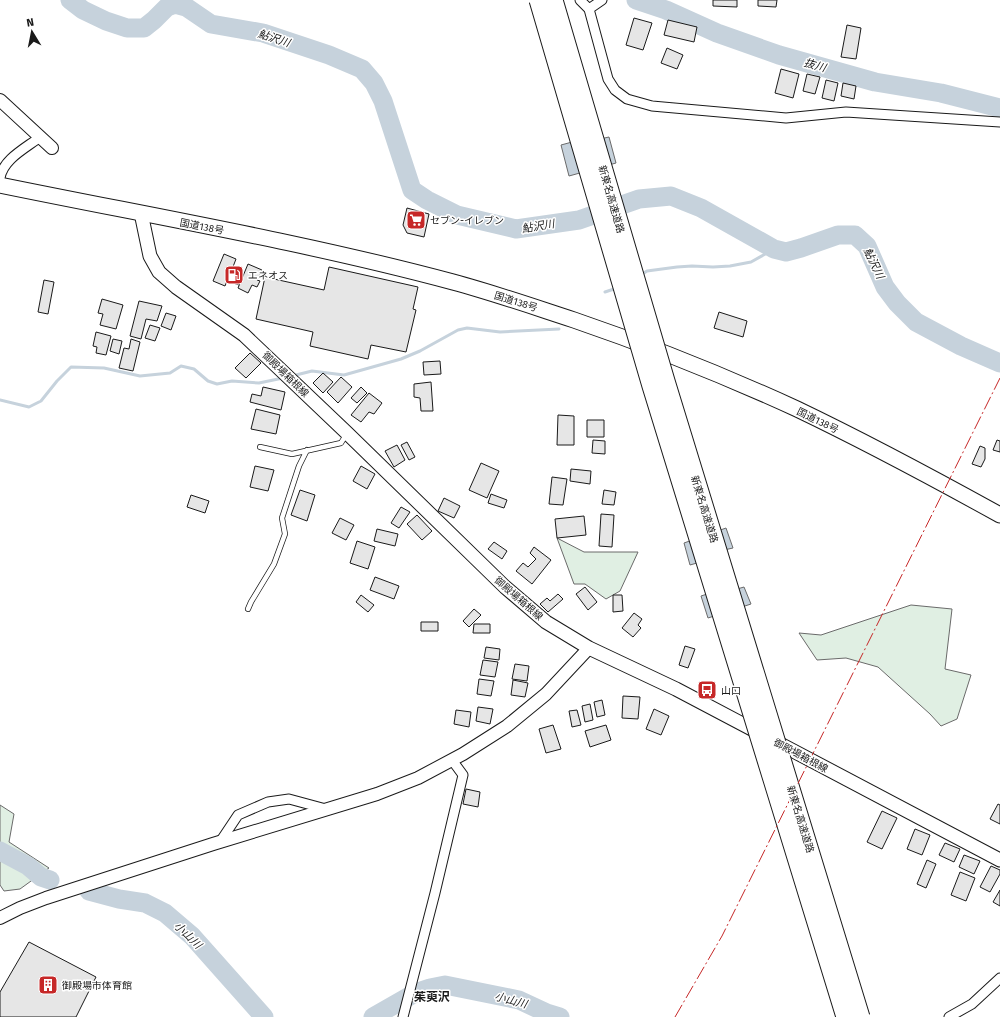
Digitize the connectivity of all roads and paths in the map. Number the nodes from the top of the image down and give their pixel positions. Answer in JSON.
{"nodes":[{"id":1,"x":538,"y":0,"type":"edge"},
{"id":2,"x":554,"y":0,"type":"edge"},
{"id":3,"x":580,"y":0,"type":"edge"},
{"id":4,"x":602,"y":0,"type":"edge"},
{"id":5,"x":588,"y":9,"type":"junction"},
{"id":6,"x":0,"y":100,"type":"edge"},
{"id":7,"x":1000,"y":122,"type":"edge"},
{"id":8,"x":40,"y":137,"type":"junction"},
{"id":9,"x":52,"y":148,"type":"dead end"},
{"id":10,"x":0,"y":178,"type":"edge"},
{"id":11,"x":0,"y":184,"type":"edge"},
{"id":12,"x":141,"y":213,"type":"junction"},
{"id":13,"x":347,"y":433,"type":"junction"},
{"id":14,"x":260,"y":446,"type":"dead end"},
{"id":15,"x":307,"y":450,"type":"junction"},
{"id":16,"x":1000,"y":515,"type":"edge"},
{"id":17,"x":248,"y":610,"type":"dead end"},
{"id":18,"x":589,"y":648,"type":"junction"},
{"id":19,"x":452,"y":760,"type":"junction"},
{"id":20,"x":327,"y":810,"type":"junction"},
{"id":21,"x":220,"y":842,"type":"junction"},
{"id":22,"x":1000,"y":860,"type":"edge"},
{"id":23,"x":0,"y":918,"type":"edge"},
{"id":24,"x":1000,"y":978,"type":"edge"},
{"id":25,"x":403,"y":1017,"type":"edge"},
{"id":26,"x":845,"y":1017,"type":"edge"},
{"id":27,"x":861,"y":1017,"type":"edge"},
{"id":28,"x":949,"y":1017,"type":"edge"}],
"edges":[{"from":1,"to":26,"type":"highway","name":"新東名高速道路","bridge":true},
{"from":2,"to":27,"type":"highway","name":"新東名高速道路","bridge":true},
{"from":3,"to":5,"type":"street"},
{"from":4,"to":5,"type":"street"},
{"from":5,"to":7,"type":"street"},
{"from":6,"to":8,"type":"street"},
{"from":8,"to":9,"type":"street"},
{"from":8,"to":10,"type":"street"},
{"from":11,"to":12,"type":"highway","name":"国道138号"},
{"from":12,"to":13,"type":"main road","name":"御殿場箱根線"},
{"from":12,"to":16,"type":"highway","name":"国道138号"},
{"from":13,"to":15,"type":"lane"},
{"from":13,"to":18,"type":"main road","name":"御殿場箱根線"},
{"from":14,"to":15,"type":"lane"},
{"from":15,"to":17,"type":"lane"},
{"from":18,"to":19,"type":"street"},
{"from":18,"to":22,"type":"main road","name":"御殿場箱根線"},
{"from":19,"to":20,"type":"street"},
{"from":19,"to":25,"type":"street"},
{"from":20,"to":21,"type":"street"},
{"from":20,"to":21,"type":"street"},
{"from":21,"to":23,"type":"street"},
{"from":24,"to":28,"type":"street"}]}
